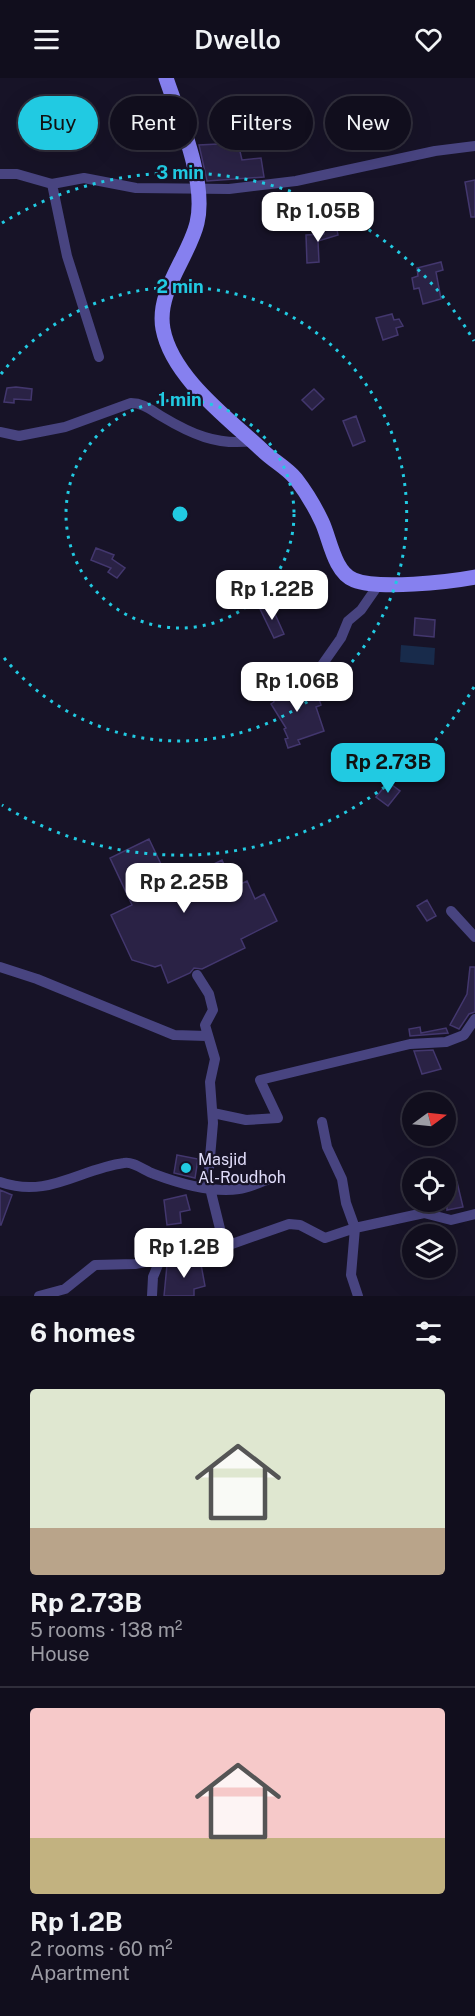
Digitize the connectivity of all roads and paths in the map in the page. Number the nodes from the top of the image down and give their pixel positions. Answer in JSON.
{"nodes":[{"id":1,"x":166,"y":78,"type":"edge"},
{"id":2,"x":475,"y":146,"type":"edge"},
{"id":3,"x":0,"y":174,"type":"edge"},
{"id":4,"x":52,"y":184,"type":"junction"},
{"id":5,"x":196,"y":186,"type":"junction"},
{"id":6,"x":99,"y":357,"type":"dead end"},
{"id":7,"x":0,"y":432,"type":"edge"},
{"id":8,"x":253,"y":441,"type":"junction"},
{"id":9,"x":475,"y":577,"type":"edge"},
{"id":10,"x":379,"y":584,"type":"junction"},
{"id":11,"x":251,"y":671,"type":"dead end"},
{"id":12,"x":451,"y":911,"type":"dead end"},
{"id":13,"x":475,"y":937,"type":"edge"},
{"id":14,"x":0,"y":967,"type":"edge"},
{"id":15,"x":197,"y":975,"type":"dead end"},
{"id":16,"x":475,"y":1019,"type":"edge"},
{"id":17,"x":207,"y":1036,"type":"junction"},
{"id":18,"x":213,"y":1113,"type":"junction"},
{"id":19,"x":322,"y":1122,"type":"dead end"},
{"id":20,"x":270,"y":1179,"type":"dead end"},
{"id":21,"x":0,"y":1182,"type":"edge"},
{"id":22,"x":209,"y":1188,"type":"junction"},
{"id":23,"x":475,"y":1214,"type":"edge"},
{"id":24,"x":355,"y":1228,"type":"junction"},
{"id":25,"x":224,"y":1245,"type":"junction"},
{"id":26,"x":159,"y":1260,"type":"junction"},
{"id":27,"x":39,"y":1296,"type":"edge"},
{"id":28,"x":152,"y":1296,"type":"edge"},
{"id":29,"x":358,"y":1296,"type":"edge"}],
"edges":[{"from":1,"to":5,"type":"street"},
{"from":2,"to":5,"type":"street"},
{"from":3,"to":4,"type":"street"},
{"from":4,"to":5,"type":"street"},
{"from":4,"to":6,"type":"street"},
{"from":5,"to":8,"type":"street"},
{"from":7,"to":8,"type":"street"},
{"from":8,"to":10,"type":"street"},
{"from":9,"to":10,"type":"street"},
{"from":10,"to":11,"type":"street"},
{"from":12,"to":13,"type":"street"},
{"from":14,"to":17,"type":"street"},
{"from":15,"to":17,"type":"street"},
{"from":16,"to":18,"type":"street"},
{"from":17,"to":18,"type":"street"},
{"from":18,"to":22,"type":"street"},
{"from":19,"to":24,"type":"street"},
{"from":20,"to":22,"type":"street"},
{"from":21,"to":22,"type":"street"},
{"from":22,"to":25,"type":"street"},
{"from":23,"to":24,"type":"street"},
{"from":24,"to":25,"type":"street"},
{"from":24,"to":29,"type":"street"},
{"from":25,"to":26,"type":"street"},
{"from":26,"to":27,"type":"street"},
{"from":26,"to":28,"type":"street"}]}
